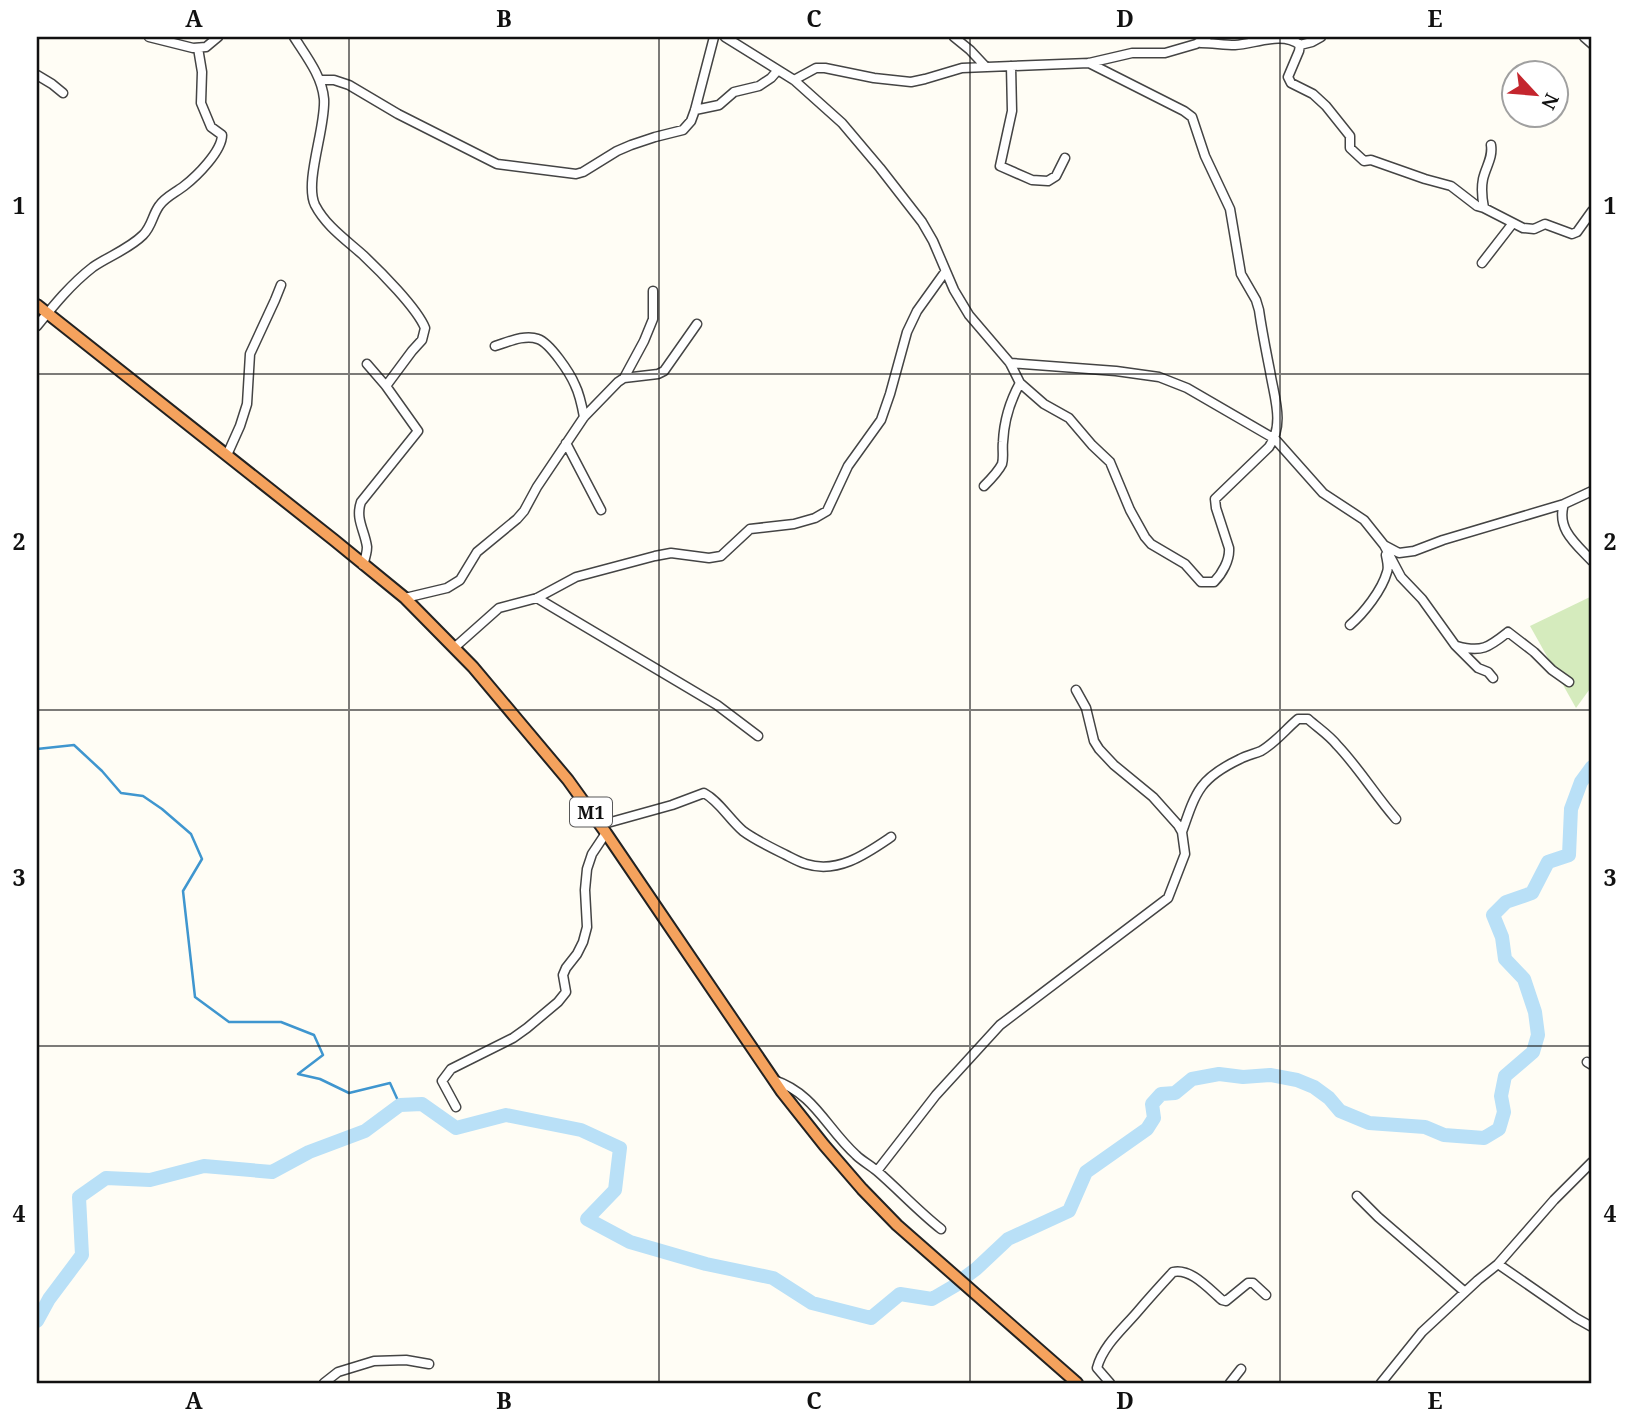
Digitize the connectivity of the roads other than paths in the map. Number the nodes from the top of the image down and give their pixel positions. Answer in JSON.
{"nodes":[{"id":1,"x":149,"y":37,"type":"edge"},
{"id":2,"x":218,"y":37,"type":"edge"},
{"id":3,"x":294,"y":37,"type":"edge"},
{"id":4,"x":714,"y":37,"type":"edge"},
{"id":5,"x":725,"y":37,"type":"edge"},
{"id":6,"x":954,"y":37,"type":"edge"},
{"id":7,"x":1207,"y":37,"type":"edge"},
{"id":8,"x":1321,"y":37,"type":"edge"},
{"id":9,"x":1584,"y":37,"type":"edge"},
{"id":10,"x":1193,"y":42,"type":"edge"},
{"id":11,"x":1592,"y":44,"type":"edge"},
{"id":12,"x":1300,"y":45,"type":"junction"},
{"id":13,"x":198,"y":48,"type":"junction"},
{"id":14,"x":1089,"y":63,"type":"junction"},
{"id":15,"x":985,"y":66,"type":"junction"},
{"id":16,"x":1012,"y":66,"type":"junction"},
{"id":17,"x":778,"y":70,"type":"junction"},
{"id":18,"x":37,"y":75,"type":"edge"},
{"id":19,"x":320,"y":80,"type":"junction"},
{"id":20,"x":794,"y":80,"type":"junction"},
{"id":21,"x":63,"y":93,"type":"dead end"},
{"id":22,"x":695,"y":110,"type":"junction"},
{"id":23,"x":1491,"y":145,"type":"dead end"},
{"id":24,"x":1065,"y":158,"type":"dead end"},
{"id":25,"x":1484,"y":208,"type":"junction"},
{"id":26,"x":1592,"y":211,"type":"edge"},
{"id":27,"x":1513,"y":223,"type":"junction"},
{"id":28,"x":1482,"y":263,"type":"dead end"},
{"id":29,"x":946,"y":272,"type":"junction"},
{"id":30,"x":281,"y":285,"type":"dead end"},
{"id":31,"x":653,"y":291,"type":"dead end"},
{"id":32,"x":37,"y":305,"type":"edge"},
{"id":33,"x":48,"y":313,"type":"junction"},
{"id":34,"x":697,"y":324,"type":"dead end"},
{"id":35,"x":37,"y":327,"type":"edge"},
{"id":36,"x":495,"y":346,"type":"dead end"},
{"id":37,"x":1010,"y":363,"type":"junction"},
{"id":38,"x":367,"y":364,"type":"dead end"},
{"id":39,"x":624,"y":377,"type":"junction"},
{"id":40,"x":1020,"y":383,"type":"junction"},
{"id":41,"x":386,"y":386,"type":"junction"},
{"id":42,"x":584,"y":417,"type":"junction"},
{"id":43,"x":1275,"y":439,"type":"junction"},
{"id":44,"x":566,"y":443,"type":"junction"},
{"id":45,"x":227,"y":455,"type":"junction"},
{"id":46,"x":984,"y":486,"type":"dead end"},
{"id":47,"x":1592,"y":491,"type":"edge"},
{"id":48,"x":1564,"y":504,"type":"junction"},
{"id":49,"x":601,"y":510,"type":"dead end"},
{"id":50,"x":1384,"y":545,"type":"junction"},
{"id":51,"x":1592,"y":561,"type":"edge"},
{"id":52,"x":363,"y":565,"type":"junction"},
{"id":53,"x":405,"y":598,"type":"junction"},
{"id":54,"x":537,"y":598,"type":"junction"},
{"id":55,"x":1350,"y":625,"type":"dead end"},
{"id":56,"x":1455,"y":645,"type":"junction"},
{"id":57,"x":454,"y":648,"type":"junction"},
{"id":58,"x":1493,"y":678,"type":"dead end"},
{"id":59,"x":1569,"y":682,"type":"dead end"},
{"id":60,"x":1076,"y":690,"type":"dead end"},
{"id":61,"x":758,"y":736,"type":"dead end"},
{"id":62,"x":1395,"y":819,"type":"dead end"},
{"id":63,"x":603,"y":829,"type":"junction"},
{"id":64,"x":1182,"y":832,"type":"junction"},
{"id":65,"x":891,"y":837,"type":"dead end"},
{"id":66,"x":774,"y":1080,"type":"junction"},
{"id":67,"x":456,"y":1107,"type":"dead end"},
{"id":68,"x":1592,"y":1162,"type":"edge"},
{"id":69,"x":877,"y":1171,"type":"junction"},
{"id":70,"x":1357,"y":1196,"type":"dead end"},
{"id":71,"x":941,"y":1229,"type":"dead end"},
{"id":72,"x":1499,"y":1264,"type":"junction"},
{"id":73,"x":1465,"y":1292,"type":"junction"},
{"id":74,"x":1266,"y":1295,"type":"dead end"},
{"id":75,"x":1592,"y":1327,"type":"edge"},
{"id":76,"x":429,"y":1364,"type":"dead end"},
{"id":77,"x":1241,"y":1368,"type":"dead end"},
{"id":78,"x":324,"y":1383,"type":"edge"},
{"id":79,"x":1077,"y":1383,"type":"edge"},
{"id":80,"x":1110,"y":1383,"type":"edge"},
{"id":81,"x":1230,"y":1383,"type":"edge"},
{"id":82,"x":1381,"y":1383,"type":"edge"}],
"edges":[{"from":1,"to":13,"type":"street"},
{"from":2,"to":13,"type":"street"},
{"from":3,"to":19,"type":"street"},
{"from":4,"to":22,"type":"street"},
{"from":5,"to":17,"type":"street"},
{"from":6,"to":15,"type":"street"},
{"from":7,"to":10,"type":"street"},
{"from":8,"to":12,"type":"street"},
{"from":9,"to":11,"type":"street"},
{"from":10,"to":12,"type":"street"},
{"from":10,"to":14,"type":"street"},
{"from":12,"to":25,"type":"street"},
{"from":13,"to":33,"type":"street"},
{"from":14,"to":16,"type":"street"},
{"from":14,"to":43,"type":"street"},
{"from":15,"to":16,"type":"street"},
{"from":15,"to":20,"type":"street"},
{"from":16,"to":24,"type":"street"},
{"from":17,"to":20,"type":"street"},
{"from":17,"to":22,"type":"street"},
{"from":18,"to":21,"type":"street"},
{"from":19,"to":22,"type":"street"},
{"from":19,"to":41,"type":"street"},
{"from":20,"to":29,"type":"street"},
{"from":23,"to":25,"type":"street"},
{"from":25,"to":27,"type":"street"},
{"from":26,"to":27,"type":"street"},
{"from":27,"to":28,"type":"street"},
{"from":29,"to":37,"type":"street"},
{"from":29,"to":54,"type":"street"},
{"from":30,"to":45,"type":"street"},
{"from":31,"to":39,"type":"street"},
{"from":32,"to":33,"type":"highway","number":"M1"},
{"from":33,"to":35,"type":"street"},
{"from":33,"to":45,"type":"highway","number":"M1"},
{"from":34,"to":39,"type":"street"},
{"from":36,"to":42,"type":"street"},
{"from":37,"to":40,"type":"street"},
{"from":37,"to":43,"type":"street"},
{"from":38,"to":41,"type":"street"},
{"from":39,"to":42,"type":"street"},
{"from":40,"to":43,"type":"street"},
{"from":40,"to":46,"type":"street"},
{"from":41,"to":52,"type":"street"},
{"from":42,"to":44,"type":"street"},
{"from":43,"to":50,"type":"street"},
{"from":44,"to":49,"type":"street"},
{"from":44,"to":53,"type":"street"},
{"from":45,"to":52,"type":"highway","number":"M1"},
{"from":47,"to":48,"type":"street"},
{"from":48,"to":50,"type":"street"},
{"from":48,"to":51,"type":"street"},
{"from":50,"to":55,"type":"street"},
{"from":50,"to":56,"type":"street"},
{"from":52,"to":53,"type":"highway","number":"M1"},
{"from":53,"to":57,"type":"highway","number":"M1"},
{"from":54,"to":57,"type":"street"},
{"from":54,"to":61,"type":"street"},
{"from":56,"to":58,"type":"street"},
{"from":56,"to":59,"type":"street"},
{"from":57,"to":63,"type":"highway","number":"M1"},
{"from":60,"to":64,"type":"street"},
{"from":62,"to":64,"type":"street"},
{"from":63,"to":65,"type":"street"},
{"from":63,"to":66,"type":"highway","number":"M1"},
{"from":63,"to":67,"type":"street"},
{"from":64,"to":69,"type":"street"},
{"from":66,"to":69,"type":"street"},
{"from":66,"to":79,"type":"highway","number":"M1"},
{"from":68,"to":72,"type":"street"},
{"from":69,"to":71,"type":"street"},
{"from":70,"to":73,"type":"street"},
{"from":72,"to":73,"type":"street"},
{"from":72,"to":75,"type":"street"},
{"from":73,"to":82,"type":"street"},
{"from":74,"to":80,"type":"street"},
{"from":76,"to":78,"type":"street"},
{"from":77,"to":81,"type":"street"}]}
